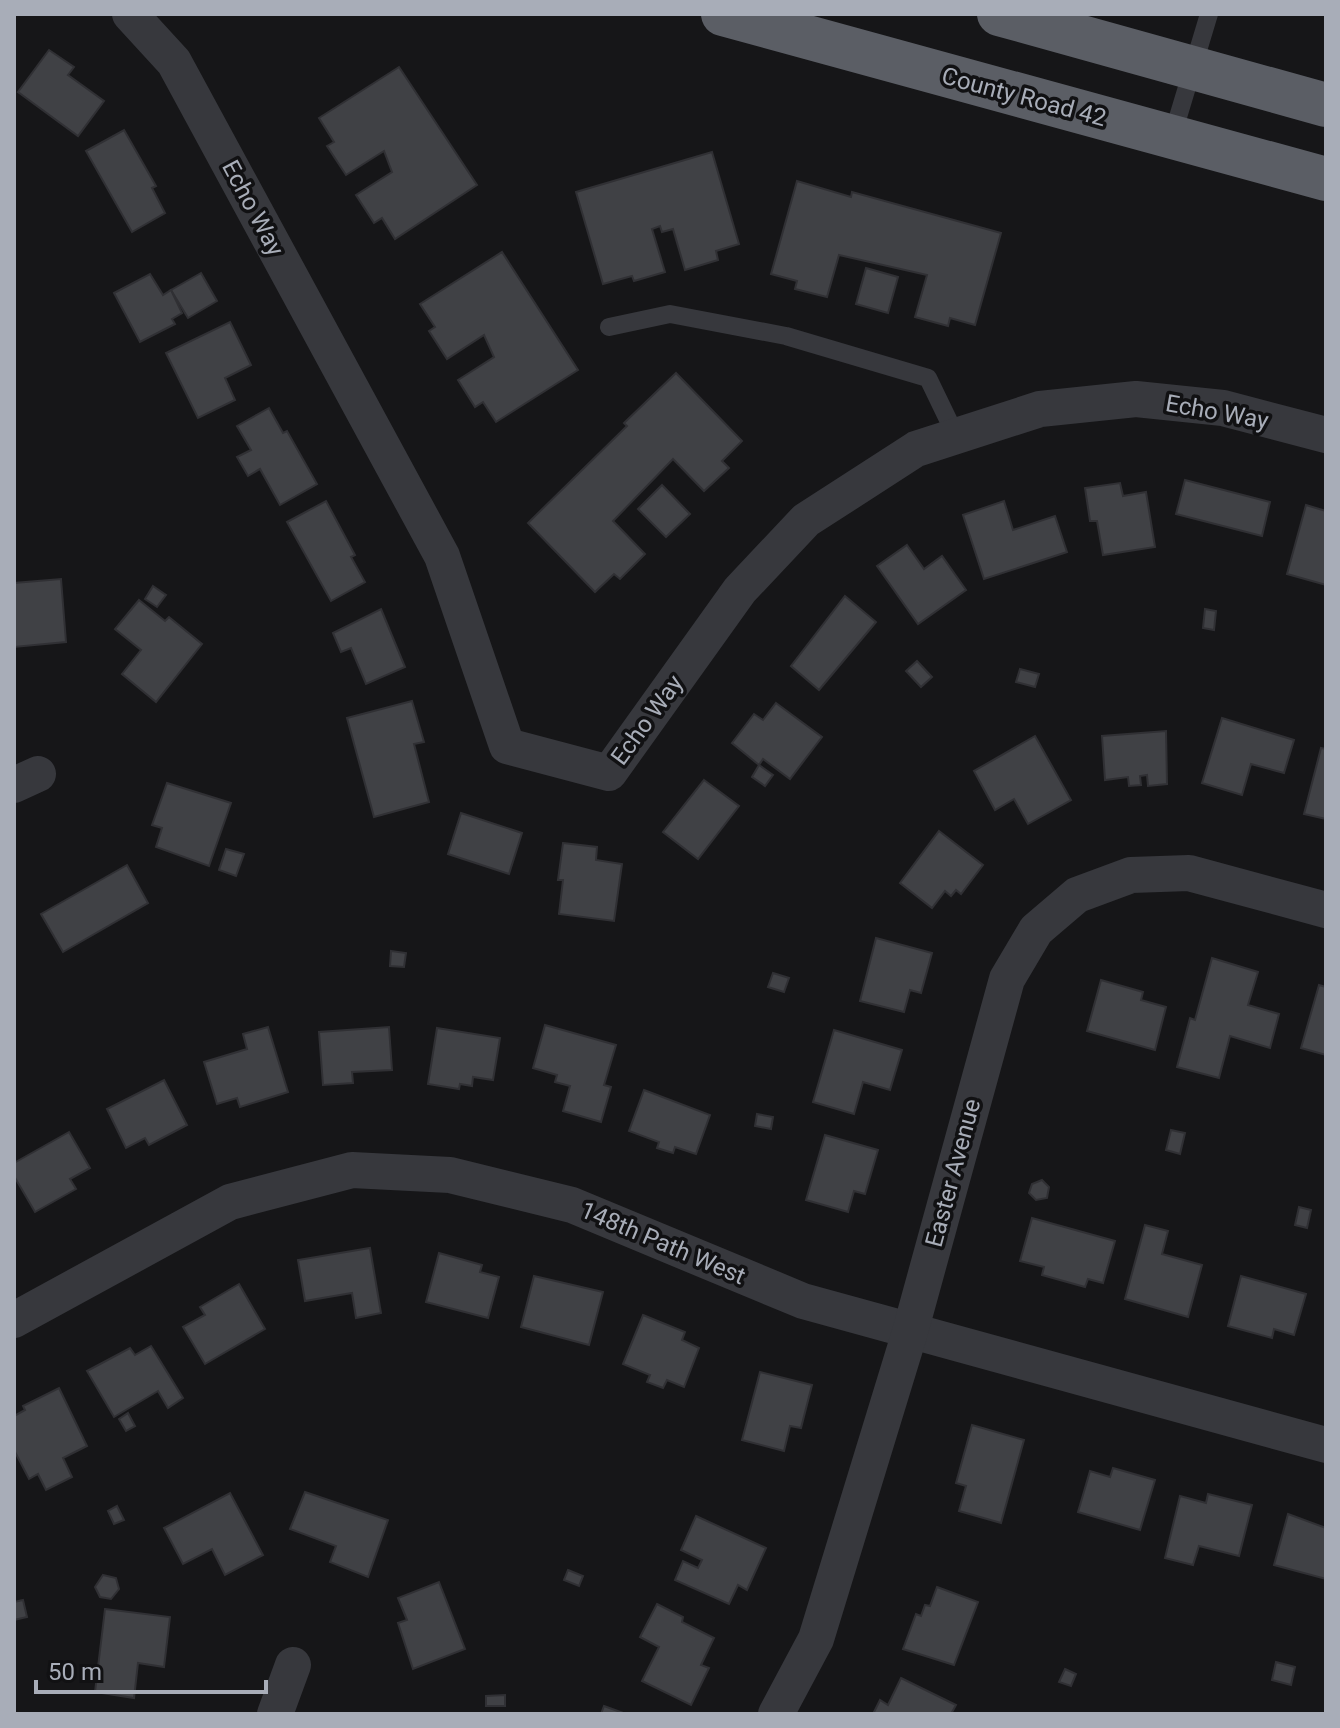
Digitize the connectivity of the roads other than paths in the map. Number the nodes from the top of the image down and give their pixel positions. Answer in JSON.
{"nodes":[{"id":1,"x":130,"y":14,"type":"edge"},
{"id":2,"x":723,"y":14,"type":"edge"},
{"id":3,"x":999,"y":14,"type":"edge"},
{"id":4,"x":1209,"y":14,"type":"edge"},
{"id":5,"x":1194,"y":68,"type":"junction"},
{"id":6,"x":1326,"y":105,"type":"edge"},
{"id":7,"x":1172,"y":137,"type":"junction"},
{"id":8,"x":1326,"y":179,"type":"edge"},
{"id":9,"x":609,"y":327,"type":"dead end"},
{"id":10,"x":1326,"y":435,"type":"edge"},
{"id":11,"x":956,"y":436,"type":"junction"},
{"id":12,"x":1326,"y":910,"type":"edge"},
{"id":13,"x":14,"y":1320,"type":"edge"},
{"id":14,"x":910,"y":1332,"type":"junction"},
{"id":15,"x":1326,"y":1445,"type":"edge"},
{"id":16,"x":293,"y":1665,"type":"dead end"},
{"id":17,"x":275,"y":1714,"type":"edge"},
{"id":18,"x":776,"y":1714,"type":"edge"}],
"edges":[{"from":1,"to":11,"type":"street","name":"Echo Way"},
{"from":2,"to":7,"type":"highway","name":"County Road 42"},
{"from":3,"to":5,"type":"highway"},
{"from":4,"to":5,"type":"lane"},
{"from":5,"to":6,"type":"highway"},
{"from":5,"to":7,"type":"lane"},
{"from":7,"to":8,"type":"highway","name":"County Road 42"},
{"from":9,"to":11,"type":"lane"},
{"from":10,"to":11,"type":"street","name":"Echo Way"},
{"from":12,"to":14,"type":"street","name":"Easter Avenue"},
{"from":13,"to":14,"type":"street","name":"148th Path West"},
{"from":14,"to":15,"type":"street","name":"148th Path West"},
{"from":14,"to":18,"type":"street","name":"Easter Avenue"},
{"from":16,"to":17,"type":"street"}]}
